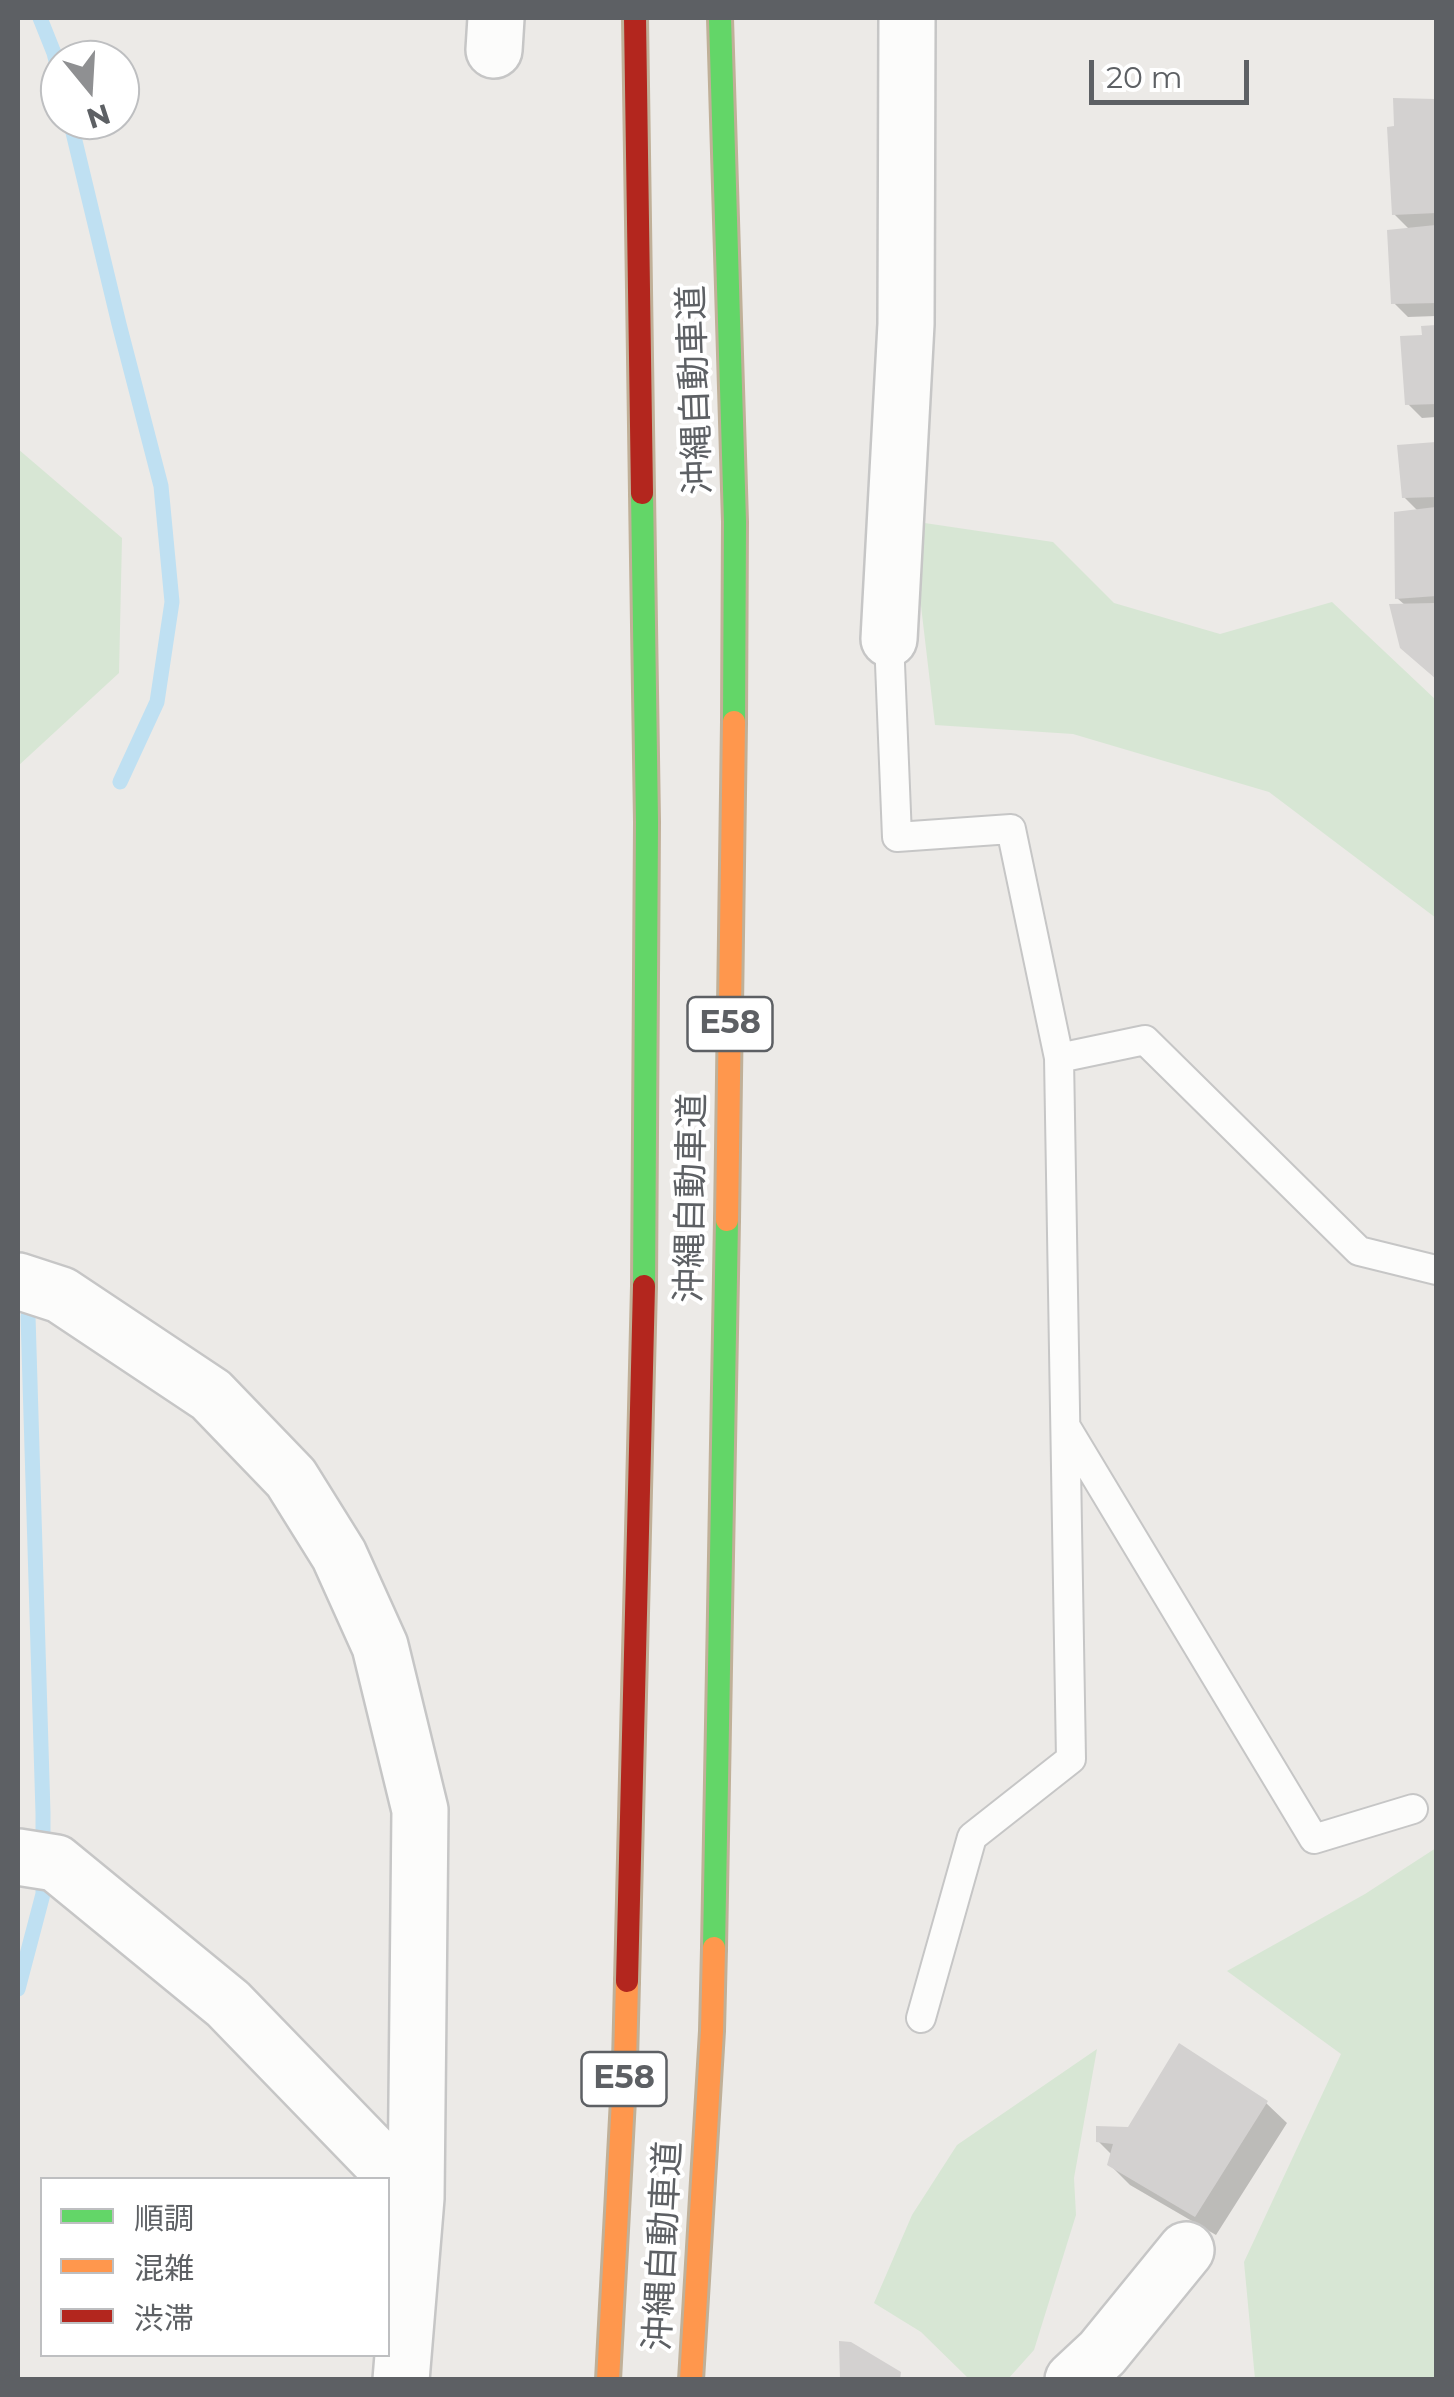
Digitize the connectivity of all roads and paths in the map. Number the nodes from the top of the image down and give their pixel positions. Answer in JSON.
{"nodes":[{"id":1,"x":634,"y":18,"type":"edge"},
{"id":2,"x":720,"y":18,"type":"edge"},
{"id":3,"x":907,"y":18,"type":"edge"},
{"id":4,"x":889,"y":639,"type":"joint"},
{"id":5,"x":1059,"y":1058,"type":"junction"},
{"id":6,"x":1436,"y":1270,"type":"edge"},
{"id":7,"x":18,"y":1281,"type":"edge"},
{"id":8,"x":1065,"y":1426,"type":"junction"},
{"id":9,"x":1413,"y":1809,"type":"dead end"},
{"id":10,"x":37,"y":1860,"type":"edge"},
{"id":11,"x":921,"y":2018,"type":"dead end"},
{"id":12,"x":416,"y":2198,"type":"junction"},
{"id":13,"x":1186,"y":2250,"type":"dead end"},
{"id":14,"x":402,"y":2380,"type":"edge"},
{"id":15,"x":608,"y":2380,"type":"edge"},
{"id":16,"x":692,"y":2380,"type":"edge"},
{"id":17,"x":1072,"y":2380,"type":"edge"}],
"edges":[{"from":1,"to":15,"type":"highway","name":"沖縄自動車道","number":"E58"},
{"from":2,"to":16,"type":"highway","name":"沖縄自動車道","number":"E58"},
{"from":3,"to":4,"type":"street"},
{"from":4,"to":5,"type":"lane"},
{"from":5,"to":6,"type":"lane"},
{"from":5,"to":8,"type":"lane"},
{"from":7,"to":12,"type":"street"},
{"from":8,"to":9,"type":"lane"},
{"from":8,"to":11,"type":"lane"},
{"from":10,"to":12,"type":"street"},
{"from":12,"to":14,"type":"street"},
{"from":13,"to":17,"type":"street"}]}
